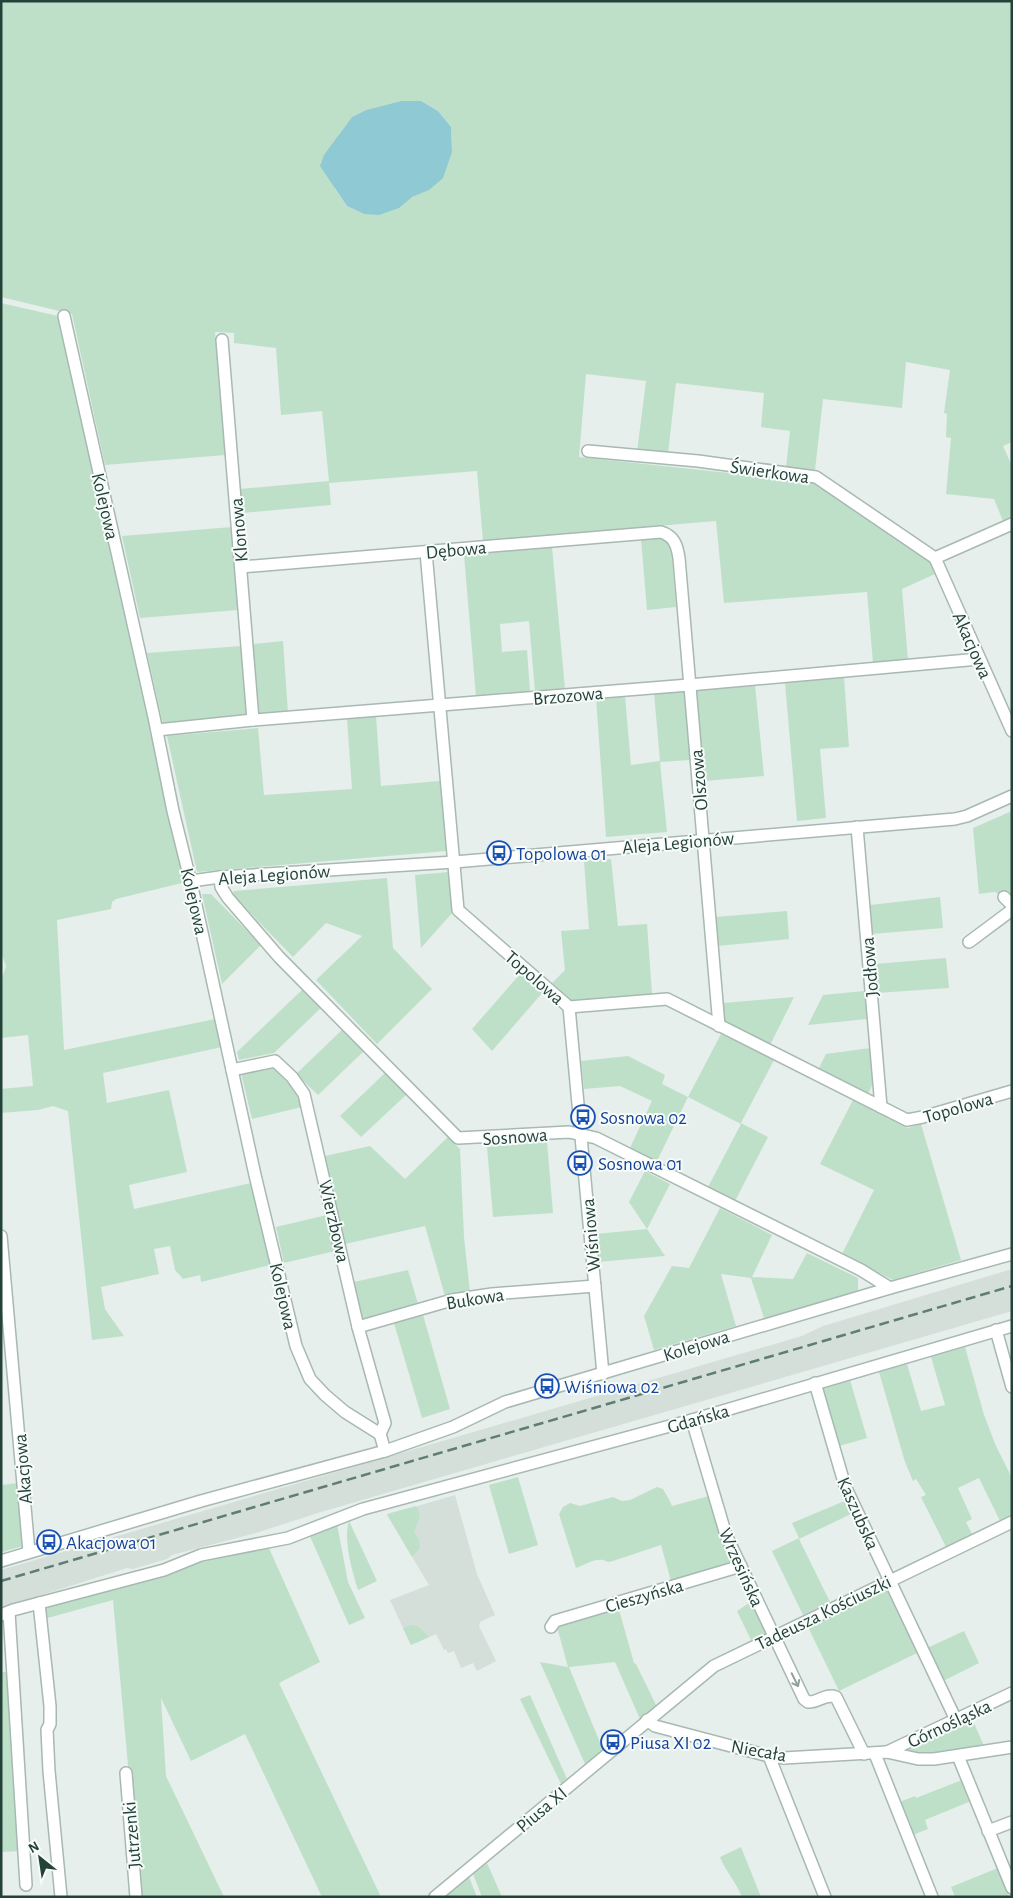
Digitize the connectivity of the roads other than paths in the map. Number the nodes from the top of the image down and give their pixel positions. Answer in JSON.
{"nodes":[{"id":1,"x":64,"y":316,"type":"dead end"},
{"id":2,"x":222,"y":340,"type":"dead end"},
{"id":3,"x":588,"y":451,"type":"dead end"},
{"id":4,"x":1012,"y":524,"type":"edge"},
{"id":5,"x":671,"y":537,"type":"joint"},
{"id":6,"x":426,"y":552,"type":"junction"},
{"id":7,"x":935,"y":558,"type":"junction"},
{"id":8,"x":241,"y":567,"type":"junction"},
{"id":9,"x":979,"y":659,"type":"junction"},
{"id":10,"x":689,"y":685,"type":"junction"},
{"id":11,"x":440,"y":706,"type":"junction"},
{"id":12,"x":253,"y":720,"type":"junction"},
{"id":13,"x":156,"y":730,"type":"junction"},
{"id":14,"x":1012,"y":731,"type":"edge"},
{"id":15,"x":1012,"y":796,"type":"edge"},
{"id":16,"x":857,"y":827,"type":"junction"},
{"id":17,"x":703,"y":840,"type":"junction"},
{"id":18,"x":454,"y":862,"type":"junction"},
{"id":19,"x":220,"y":877,"type":"junction"},
{"id":20,"x":191,"y":882,"type":"junction"},
{"id":21,"x":1012,"y":910,"type":"edge"},
{"id":22,"x":969,"y":942,"type":"dead end"},
{"id":23,"x":569,"y":1007,"type":"junction"},
{"id":24,"x":719,"y":1026,"type":"junction"},
{"id":25,"x":232,"y":1070,"type":"junction"},
{"id":26,"x":1012,"y":1091,"type":"edge"},
{"id":27,"x":881,"y":1107,"type":"junction"},
{"id":28,"x":581,"y":1134,"type":"junction"},
{"id":29,"x":1,"y":1236,"type":"edge"},
{"id":30,"x":1012,"y":1254,"type":"edge"},
{"id":31,"x":595,"y":1286,"type":"junction"},
{"id":32,"x":890,"y":1288,"type":"junction"},
{"id":33,"x":358,"y":1326,"type":"junction"},
{"id":34,"x":1012,"y":1326,"type":"edge"},
{"id":35,"x":996,"y":1330,"type":"junction"},
{"id":36,"x":603,"y":1374,"type":"junction"},
{"id":37,"x":815,"y":1383,"type":"junction"},
{"id":38,"x":1012,"y":1387,"type":"edge"},
{"id":39,"x":692,"y":1420,"type":"junction"},
{"id":40,"x":380,"y":1434,"type":"junction"},
{"id":41,"x":385,"y":1451,"type":"junction"},
{"id":42,"x":1012,"y":1522,"type":"edge"},
{"id":43,"x":29,"y":1552,"type":"junction"},
{"id":44,"x":1,"y":1561,"type":"edge"},
{"id":45,"x":741,"y":1566,"type":"junction"},
{"id":46,"x":889,"y":1580,"type":"junction"},
{"id":47,"x":39,"y":1603,"type":"junction"},
{"id":48,"x":5,"y":1614,"type":"edge"},
{"id":49,"x":551,"y":1627,"type":"dead end"},
{"id":50,"x":774,"y":1636,"type":"junction"},
{"id":51,"x":1012,"y":1693,"type":"edge"},
{"id":52,"x":647,"y":1720,"type":"junction"},
{"id":53,"x":956,"y":1720,"type":"junction"},
{"id":54,"x":1012,"y":1747,"type":"edge"},
{"id":55,"x":875,"y":1754,"type":"junction"},
{"id":56,"x":769,"y":1756,"type":"junction"},
{"id":57,"x":958,"y":1756,"type":"junction"},
{"id":58,"x":126,"y":1773,"type":"dead end"},
{"id":59,"x":1012,"y":1822,"type":"edge"},
{"id":60,"x":988,"y":1831,"type":"junction"},
{"id":61,"x":26,"y":1885,"type":"dead end"},
{"id":62,"x":1012,"y":1888,"type":"edge"},
{"id":63,"x":61,"y":1897,"type":"edge"},
{"id":64,"x":136,"y":1897,"type":"edge"},
{"id":65,"x":435,"y":1897,"type":"edge"},
{"id":66,"x":825,"y":1897,"type":"edge"},
{"id":67,"x":932,"y":1897,"type":"edge"}],
"edges":[{"from":1,"to":13,"type":"street","name":"Kolejowa"},
{"from":2,"to":8,"type":"street","name":"Klonowa"},
{"from":3,"to":7,"type":"street","name":"Świerkowa"},
{"from":4,"to":7,"type":"street"},
{"from":5,"to":6,"type":"street","name":"Dębowa"},
{"from":5,"to":10,"type":"street","name":"Olszowa"},
{"from":6,"to":8,"type":"street","name":"Dębowa"},
{"from":6,"to":11,"type":"street","name":"Topolowa"},
{"from":7,"to":9,"type":"street","name":"Akacjowa"},
{"from":8,"to":12,"type":"street","name":"Klonowa"},
{"from":9,"to":10,"type":"street","name":"Brzozowa"},
{"from":9,"to":14,"type":"street","name":"Akacjowa"},
{"from":10,"to":11,"type":"street","name":"Brzozowa"},
{"from":10,"to":17,"type":"street","name":"Olszowa"},
{"from":11,"to":12,"type":"street","name":"Brzozowa"},
{"from":11,"to":18,"type":"street","name":"Topolowa"},
{"from":12,"to":13,"type":"street","name":"Brzozowa"},
{"from":13,"to":20,"type":"street","name":"Kolejowa"},
{"from":15,"to":16,"type":"street","name":"Aleja Legionów"},
{"from":16,"to":17,"type":"street","name":"Aleja Legionów"},
{"from":16,"to":27,"type":"street","name":"Jodłowa"},
{"from":17,"to":18,"type":"street","name":"Aleja Legionów"},
{"from":17,"to":24,"type":"street","name":"Olszowa"},
{"from":18,"to":19,"type":"street","name":"Aleja Legionów"},
{"from":18,"to":23,"type":"street","name":"Topolowa"},
{"from":19,"to":20,"type":"street","name":"Aleja Legionów"},
{"from":19,"to":28,"type":"street","name":"Sosnowa"},
{"from":20,"to":25,"type":"street","name":"Kolejowa"},
{"from":21,"to":22,"type":"street"},
{"from":23,"to":24,"type":"street","name":"Topolowa"},
{"from":23,"to":28,"type":"street","name":"Wiśniowa"},
{"from":24,"to":27,"type":"street","name":"Topolowa"},
{"from":25,"to":33,"type":"street","name":"Wierzbowa"},
{"from":25,"to":40,"type":"street","name":"Kolejowa"},
{"from":26,"to":27,"type":"street","name":"Topolowa"},
{"from":28,"to":31,"type":"street","name":"Wiśniowa"},
{"from":28,"to":32,"type":"street","name":"Sosnowa"},
{"from":29,"to":43,"type":"street","name":"Akacjowa"},
{"from":30,"to":32,"type":"street","name":"Kolejowa"},
{"from":31,"to":33,"type":"street","name":"Bukowa"},
{"from":31,"to":36,"type":"street","name":"Wiśniowa"},
{"from":32,"to":36,"type":"street","name":"Kolejowa"},
{"from":33,"to":40,"type":"street","name":"Wierzbowa"},
{"from":34,"to":35,"type":"street","name":"Gdańska"},
{"from":35,"to":37,"type":"street","name":"Gdańska"},
{"from":35,"to":38,"type":"street"},
{"from":36,"to":41,"type":"street","name":"Kolejowa"},
{"from":37,"to":39,"type":"street","name":"Gdańska"},
{"from":37,"to":46,"type":"street","name":"Kaszubska"},
{"from":39,"to":45,"type":"street","name":"Wrzesińska"},
{"from":39,"to":47,"type":"street","name":"Gdańska"},
{"from":40,"to":41,"type":"street"},
{"from":41,"to":43,"type":"street","name":"Kolejowa"},
{"from":42,"to":46,"type":"street","name":"Tadeusza Kościuszki"},
{"from":43,"to":44,"type":"street","name":"Kolejowa"},
{"from":45,"to":49,"type":"street","name":"Cieszyńska"},
{"from":45,"to":50,"type":"street","name":"Wrzesińska"},
{"from":46,"to":50,"type":"street","name":"Tadeusza Kościuszki"},
{"from":46,"to":53,"type":"street","name":"Kaszubska"},
{"from":47,"to":48,"type":"street"},
{"from":47,"to":63,"type":"street"},
{"from":48,"to":61,"type":"street"},
{"from":50,"to":52,"type":"street","name":"Tadeusza Kościuszki"},
{"from":50,"to":55,"type":"street","name":"Wrzesińska","one_way":true},
{"from":51,"to":53,"type":"street","name":"Górnośląska"},
{"from":52,"to":56,"type":"street","name":"Niecała"},
{"from":52,"to":65,"type":"street","name":"Piusa XI"},
{"from":53,"to":55,"type":"street","name":"Górnośląska"},
{"from":54,"to":57,"type":"street","name":"Niecała"},
{"from":55,"to":56,"type":"street","name":"Niecała"},
{"from":55,"to":57,"type":"street","name":"Niecała"},
{"from":55,"to":67,"type":"street"},
{"from":56,"to":66,"type":"street"},
{"from":57,"to":60,"type":"street"},
{"from":58,"to":64,"type":"street","name":"Jutrzenki"},
{"from":59,"to":60,"type":"street"},
{"from":60,"to":62,"type":"street"}]}
